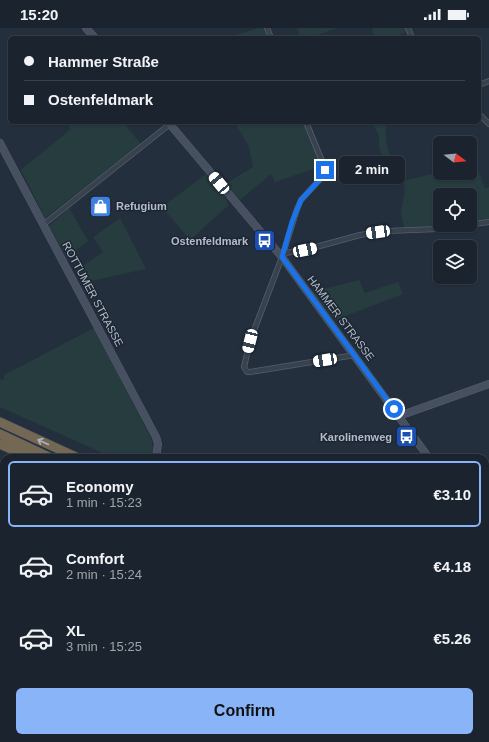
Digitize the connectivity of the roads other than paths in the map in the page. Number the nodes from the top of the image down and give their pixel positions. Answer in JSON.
{"nodes":[{"id":1,"x":86,"y":28,"type":"edge"},
{"id":2,"x":93,"y":36,"type":"edge"},
{"id":3,"x":481,"y":116,"type":"edge"},
{"id":4,"x":168,"y":124,"type":"edge"},
{"id":5,"x":170,"y":124,"type":"edge"},
{"id":6,"x":307,"y":124,"type":"edge"},
{"id":7,"x":489,"y":124,"type":"edge"},
{"id":8,"x":0,"y":143,"type":"edge"},
{"id":9,"x":489,"y":222,"type":"edge"},
{"id":10,"x":44,"y":224,"type":"junction"},
{"id":11,"x":282,"y":257,"type":"junction"},
{"id":12,"x":355,"y":355,"type":"junction"},
{"id":13,"x":489,"y":384,"type":"edge"},
{"id":14,"x":399,"y":416,"type":"junction"},
{"id":15,"x":0,"y":422,"type":"edge"},
{"id":16,"x":0,"y":434,"type":"edge"},
{"id":17,"x":0,"y":444,"type":"edge"},
{"id":18,"x":22,"y":454,"type":"edge"},
{"id":19,"x":42,"y":454,"type":"edge"},
{"id":20,"x":69,"y":454,"type":"edge"},
{"id":21,"x":157,"y":454,"type":"edge"},
{"id":22,"x":426,"y":454,"type":"edge"}],
"edges":[{"from":1,"to":2,"type":"street"},
{"from":3,"to":7,"type":"street"},
{"from":4,"to":10,"type":"street","name":"HAMMER STRASSE"},
{"from":5,"to":11,"type":"street","name":"HAMMER STRASSE"},
{"from":6,"to":11,"type":"street"},
{"from":8,"to":10,"type":"street","name":"ROTTUMER STRASSE"},
{"from":9,"to":11,"type":"street"},
{"from":10,"to":21,"type":"street","name":"ROTTUMER STRASSE"},
{"from":11,"to":12,"type":"street","name":"HAMMER STRASSE"},
{"from":11,"to":12,"type":"street"},
{"from":12,"to":14,"type":"street","name":"HAMMER STRASSE"},
{"from":13,"to":14,"type":"street"},
{"from":14,"to":22,"type":"street","name":"HAMMER STRASSE"},
{"from":20,"to":15,"type":"highway","one_way":true},
{"from":16,"to":19,"type":"highway"},
{"from":17,"to":18,"type":"highway"}]}
